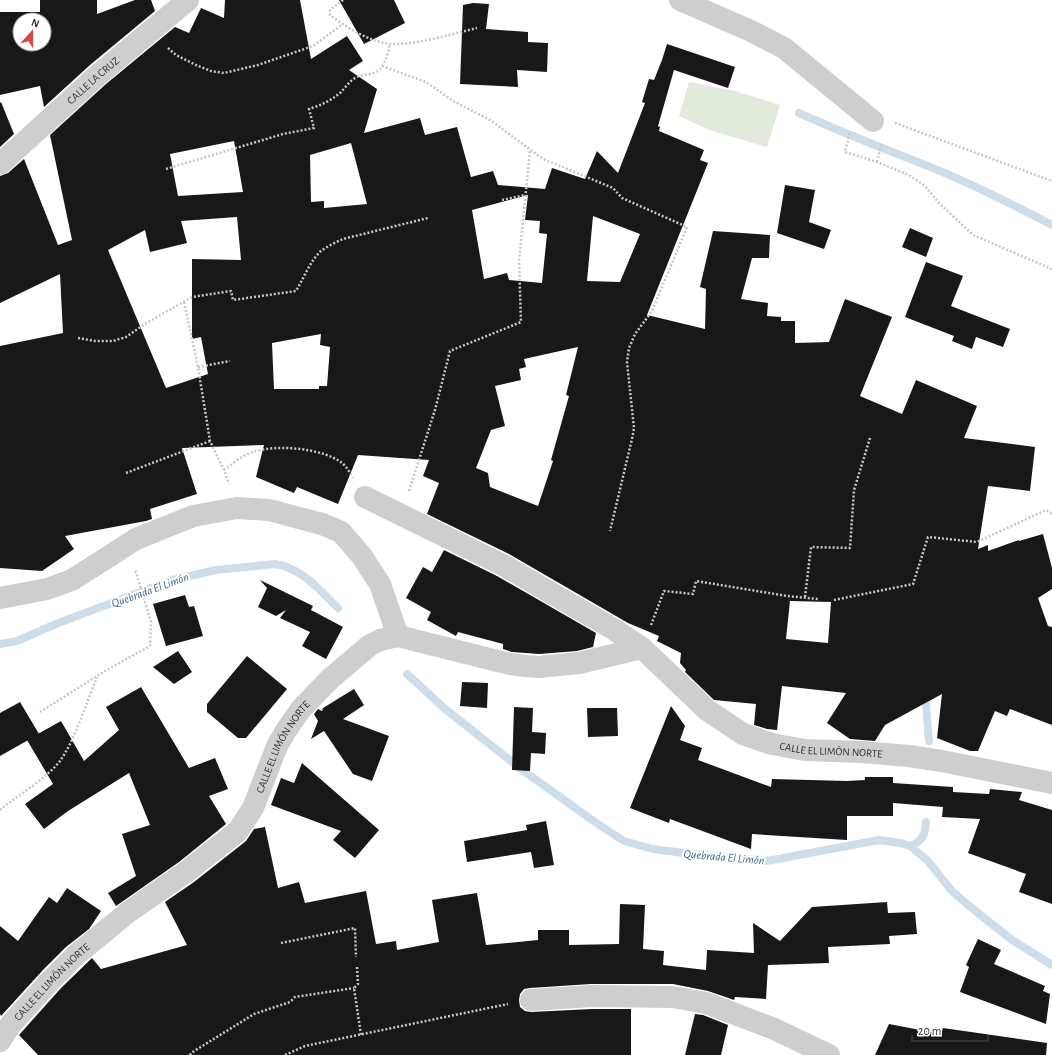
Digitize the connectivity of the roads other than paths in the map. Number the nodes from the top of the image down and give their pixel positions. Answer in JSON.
{"nodes":[{"id":1,"x":188,"y":0,"type":"edge"},
{"id":2,"x":680,"y":0,"type":"edge"},
{"id":3,"x":873,"y":121,"type":"road end"},
{"id":4,"x":0,"y":164,"type":"edge"},
{"id":5,"x":365,"y":497,"type":"road end"},
{"id":6,"x":0,"y":598,"type":"edge"},
{"id":7,"x":398,"y":636,"type":"junction"},
{"id":8,"x":642,"y":648,"type":"junction"},
{"id":9,"x":1052,"y":783,"type":"edge"},
{"id":10,"x":530,"y":1000,"type":"road end"},
{"id":11,"x":0,"y":1041,"type":"edge"},
{"id":12,"x":830,"y":1055,"type":"edge"}],
"edges":[{"from":1,"to":4,"type":"street","name":"CALLE LA CRUZ"},
{"from":2,"to":3,"type":"street"},
{"from":5,"to":8,"type":"street","name":"CALLE EL LIMÓN NORTE"},
{"from":6,"to":7,"type":"street"},
{"from":7,"to":8,"type":"street","name":"CALLE EL LIMÓN NORTE"},
{"from":7,"to":11,"type":"street","name":"CALLE EL LIMÓN NORTE"},
{"from":8,"to":9,"type":"street","name":"CALLE EL LIMÓN NORTE"},
{"from":10,"to":12,"type":"street"}]}
